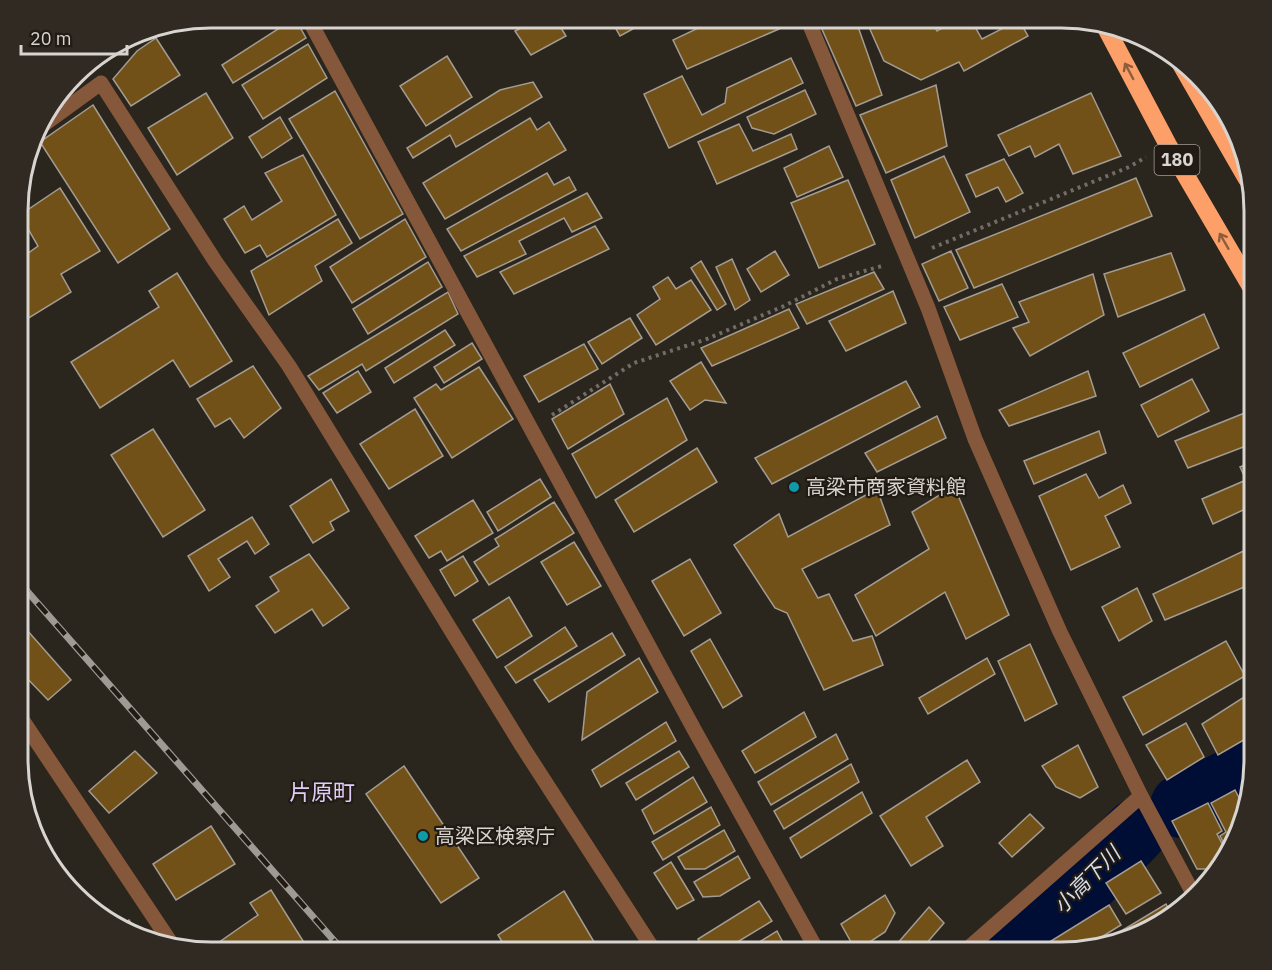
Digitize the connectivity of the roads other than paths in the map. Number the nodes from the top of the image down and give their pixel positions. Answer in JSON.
{"nodes":[{"id":1,"x":314,"y":29,"type":"edge"},
{"id":2,"x":812,"y":29,"type":"edge"},
{"id":3,"x":1110,"y":35,"type":"edge"},
{"id":4,"x":1194,"y":87,"type":"edge"},
{"id":5,"x":55,"y":116,"type":"edge"},
{"id":6,"x":1235,"y":159,"type":"edge"},
{"id":7,"x":1244,"y":275,"type":"edge"},
{"id":8,"x":29,"y":730,"type":"edge"},
{"id":9,"x":1141,"y":796,"type":"junction"},
{"id":10,"x":1190,"y":888,"type":"edge"},
{"id":11,"x":166,"y":936,"type":"edge"},
{"id":12,"x":648,"y":942,"type":"edge"},
{"id":13,"x":812,"y":942,"type":"edge"},
{"id":14,"x":975,"y":942,"type":"edge"}],
"edges":[{"from":1,"to":13,"type":"street"},
{"from":2,"to":9,"type":"street"},
{"from":7,"to":3,"type":"highway","number":"180","one_way":true},
{"from":4,"to":6,"type":"highway","number":"180"},
{"from":5,"to":12,"type":"street"},
{"from":8,"to":11,"type":"street"},
{"from":9,"to":10,"type":"street"},
{"from":9,"to":14,"type":"street"}]}
